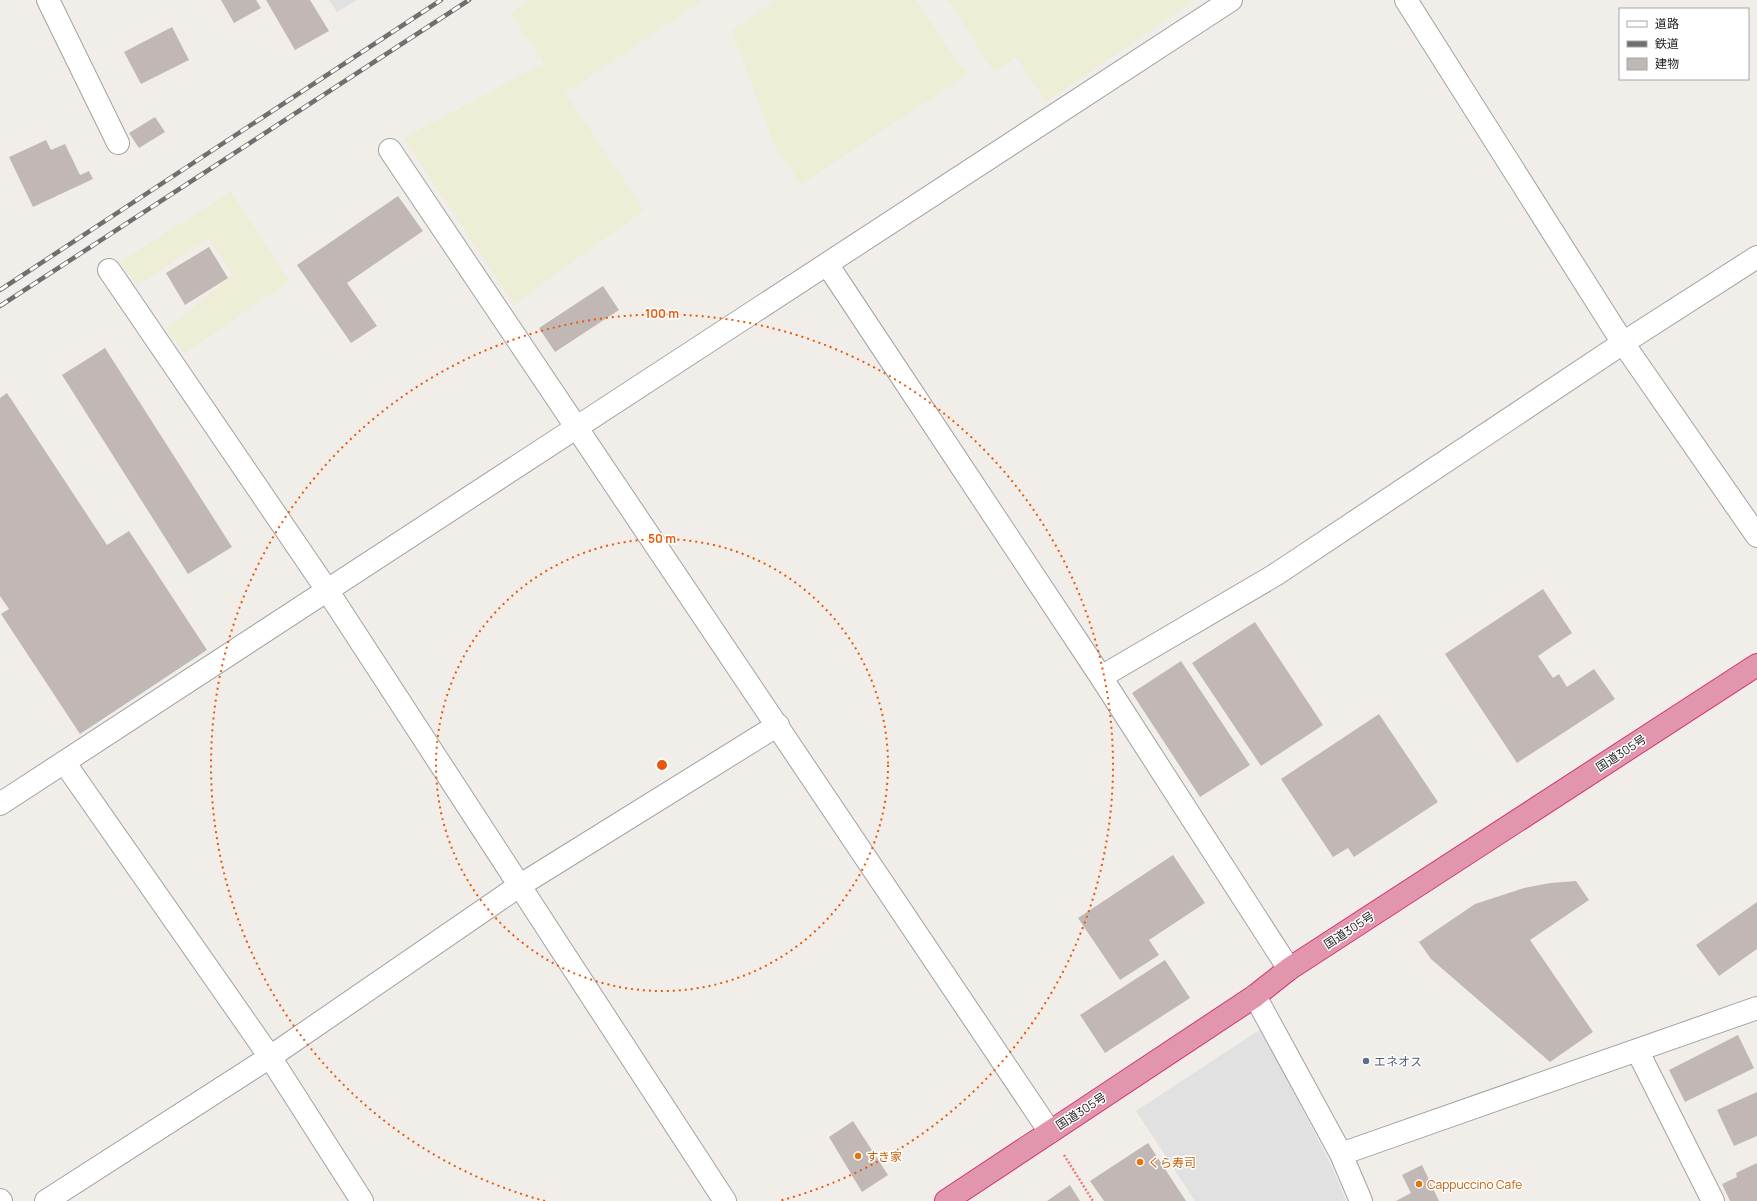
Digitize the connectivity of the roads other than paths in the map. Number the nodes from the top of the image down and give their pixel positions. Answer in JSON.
{"nodes":[{"id":1,"x":48,"y":0,"type":"edge"},
{"id":2,"x":1231,"y":0,"type":"edge"},
{"id":3,"x":1406,"y":0,"type":"edge"},
{"id":4,"x":118,"y":143,"type":"dead end"},
{"id":5,"x":390,"y":150,"type":"dead end"},
{"id":6,"x":1757,"y":257,"type":"edge"},
{"id":7,"x":827,"y":264,"type":"junction"},
{"id":8,"x":109,"y":270,"type":"dead end"},
{"id":9,"x":1623,"y":343,"type":"junction"},
{"id":10,"x":577,"y":428,"type":"junction"},
{"id":11,"x":1757,"y":536,"type":"edge"},
{"id":12,"x":327,"y":590,"type":"junction"},
{"id":13,"x":1757,"y":665,"type":"edge"},
{"id":14,"x":1101,"y":677,"type":"junction"},
{"id":15,"x":778,"y":725,"type":"junction"},
{"id":16,"x":64,"y":762,"type":"junction"},
{"id":17,"x":0,"y":804,"type":"edge"},
{"id":18,"x":519,"y":886,"type":"junction"},
{"id":19,"x":1289,"y":969,"type":"junction"},
{"id":20,"x":1255,"y":996,"type":"junction"},
{"id":21,"x":1757,"y":1008,"type":"edge"},
{"id":22,"x":1637,"y":1050,"type":"junction"},
{"id":23,"x":270,"y":1057,"type":"junction"},
{"id":24,"x":1050,"y":1132,"type":"junction"},
{"id":25,"x":1341,"y":1154,"type":"junction"},
{"id":26,"x":46,"y":1201,"type":"edge"},
{"id":27,"x":362,"y":1201,"type":"edge"},
{"id":28,"x":725,"y":1201,"type":"edge"},
{"id":29,"x":946,"y":1201,"type":"edge"},
{"id":30,"x":1361,"y":1201,"type":"edge"},
{"id":31,"x":1713,"y":1201,"type":"edge"}],
"edges":[{"from":1,"to":4,"type":"street"},
{"from":2,"to":7,"type":"street"},
{"from":3,"to":9,"type":"street"},
{"from":5,"to":10,"type":"street"},
{"from":6,"to":9,"type":"street"},
{"from":7,"to":10,"type":"street"},
{"from":7,"to":14,"type":"street"},
{"from":8,"to":12,"type":"street"},
{"from":9,"to":11,"type":"street"},
{"from":9,"to":14,"type":"street"},
{"from":10,"to":12,"type":"street"},
{"from":10,"to":15,"type":"street"},
{"from":12,"to":16,"type":"street"},
{"from":12,"to":18,"type":"street"},
{"from":13,"to":19,"type":"highway","name":"国道305号"},
{"from":14,"to":19,"type":"street"},
{"from":15,"to":18,"type":"street"},
{"from":15,"to":24,"type":"street"},
{"from":16,"to":17,"type":"street"},
{"from":16,"to":23,"type":"street"},
{"from":18,"to":23,"type":"street"},
{"from":18,"to":28,"type":"street"},
{"from":19,"to":20,"type":"highway","name":"国道305号"},
{"from":20,"to":24,"type":"highway","name":"国道305号"},
{"from":20,"to":25,"type":"street"},
{"from":21,"to":22,"type":"street"},
{"from":22,"to":25,"type":"street"},
{"from":22,"to":31,"type":"street"},
{"from":23,"to":26,"type":"street"},
{"from":23,"to":27,"type":"street"},
{"from":24,"to":29,"type":"highway","name":"国道305号"},
{"from":25,"to":30,"type":"street"}]}
